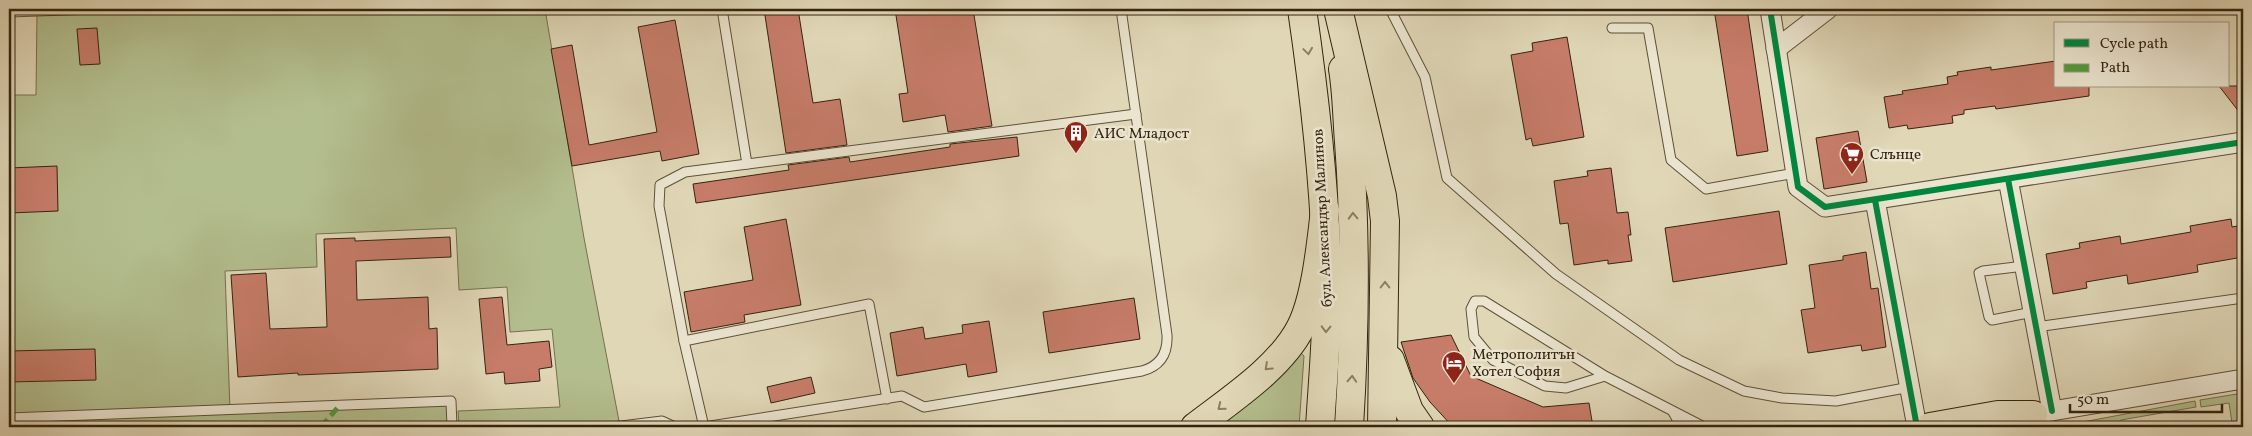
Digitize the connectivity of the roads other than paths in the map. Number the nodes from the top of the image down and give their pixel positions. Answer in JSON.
{"nodes":[{"id":1,"x":94,"y":9,"type":"edge"},
{"id":2,"x":722,"y":9,"type":"edge"},
{"id":3,"x":1121,"y":9,"type":"edge"},
{"id":4,"x":1302,"y":9,"type":"edge"},
{"id":5,"x":1336,"y":9,"type":"edge"},
{"id":6,"x":1390,"y":9,"type":"edge"},
{"id":7,"x":1770,"y":9,"type":"edge"},
{"id":8,"x":1828,"y":9,"type":"edge"},
{"id":9,"x":9,"y":12,"type":"edge"},
{"id":10,"x":1612,"y":28,"type":"dead end"},
{"id":11,"x":1776,"y":49,"type":"junction"},
{"id":12,"x":1136,"y":114,"type":"junction"},
{"id":13,"x":2243,"y":142,"type":"edge"},
{"id":14,"x":747,"y":164,"type":"junction"},
{"id":15,"x":1795,"y":173,"type":"junction"},
{"id":16,"x":2008,"y":179,"type":"junction"},
{"id":17,"x":1875,"y":200,"type":"junction"},
{"id":18,"x":1325,"y":210,"type":"junction"},
{"id":19,"x":2024,"y":266,"type":"junction"},
{"id":20,"x":2243,"y":298,"type":"edge"},
{"id":21,"x":2035,"y":320,"type":"junction"},
{"id":22,"x":1385,"y":334,"type":"junction"},
{"id":23,"x":684,"y":341,"type":"junction"},
{"id":24,"x":1605,"y":376,"type":"junction"},
{"id":25,"x":2243,"y":380,"type":"edge"},
{"id":26,"x":1910,"y":387,"type":"junction"},
{"id":27,"x":887,"y":399,"type":"junction"},
{"id":28,"x":1672,"y":410,"type":"junction"},
{"id":29,"x":2043,"y":413,"type":"junction"},
{"id":30,"x":9,"y":418,"type":"edge"},
{"id":31,"x":452,"y":427,"type":"edge"},
{"id":32,"x":613,"y":427,"type":"edge"},
{"id":33,"x":675,"y":427,"type":"edge"},
{"id":34,"x":704,"y":427,"type":"edge"},
{"id":35,"x":1196,"y":427,"type":"edge"},
{"id":36,"x":1320,"y":427,"type":"edge"},
{"id":37,"x":1349,"y":427,"type":"edge"},
{"id":38,"x":1382,"y":427,"type":"edge"},
{"id":39,"x":1420,"y":427,"type":"edge"},
{"id":40,"x":1681,"y":427,"type":"edge"},
{"id":41,"x":1704,"y":427,"type":"edge"},
{"id":42,"x":1917,"y":427,"type":"edge"},
{"id":43,"x":1930,"y":427,"type":"edge"},
{"id":44,"x":2007,"y":427,"type":"edge"}],
"edges":[{"from":1,"to":9,"type":"lane"},
{"from":2,"to":14,"type":"lane"},
{"from":3,"to":12,"type":"lane"},
{"from":4,"to":18,"type":"main road","name":"бул. Александър Малинов","one_way":true},
{"from":22,"to":5,"type":"main road","one_way":true},
{"from":37,"to":5,"type":"main road","name":"бул. Александър Малинов","one_way":true},
{"from":6,"to":26,"type":"lane"},
{"from":7,"to":11,"type":"street"},
{"from":8,"to":11,"type":"street"},
{"from":10,"to":15,"type":"lane"},
{"from":11,"to":15,"type":"street"},
{"from":12,"to":14,"type":"lane"},
{"from":12,"to":27,"type":"lane"},
{"from":13,"to":16,"type":"street"},
{"from":14,"to":23,"type":"lane"},
{"from":15,"to":17,"type":"street"},
{"from":16,"to":17,"type":"street"},
{"from":16,"to":19,"type":"street"},
{"from":17,"to":26,"type":"street"},
{"from":18,"to":35,"type":"main road","one_way":true},
{"from":18,"to":36,"type":"main road","name":"бул. Александър Малинов","one_way":true},
{"from":19,"to":21,"type":"street"},
{"from":19,"to":21,"type":"lane"},
{"from":20,"to":21,"type":"lane"},
{"from":21,"to":29,"type":"street"},
{"from":22,"to":38,"type":"main road"},
{"from":22,"to":39,"type":"main road"},
{"from":23,"to":27,"type":"lane"},
{"from":23,"to":34,"type":"lane"},
{"from":24,"to":24,"type":"lane"},
{"from":24,"to":28,"type":"lane"},
{"from":25,"to":29,"type":"street"},
{"from":26,"to":42,"type":"street"},
{"from":27,"to":34,"type":"lane"},
{"from":28,"to":40,"type":"lane"},
{"from":28,"to":41,"type":"lane"},
{"from":29,"to":43,"type":"main road"},
{"from":29,"to":44,"type":"main road"},
{"from":30,"to":31,"type":"lane"},
{"from":32,"to":33,"type":"lane"}]}
